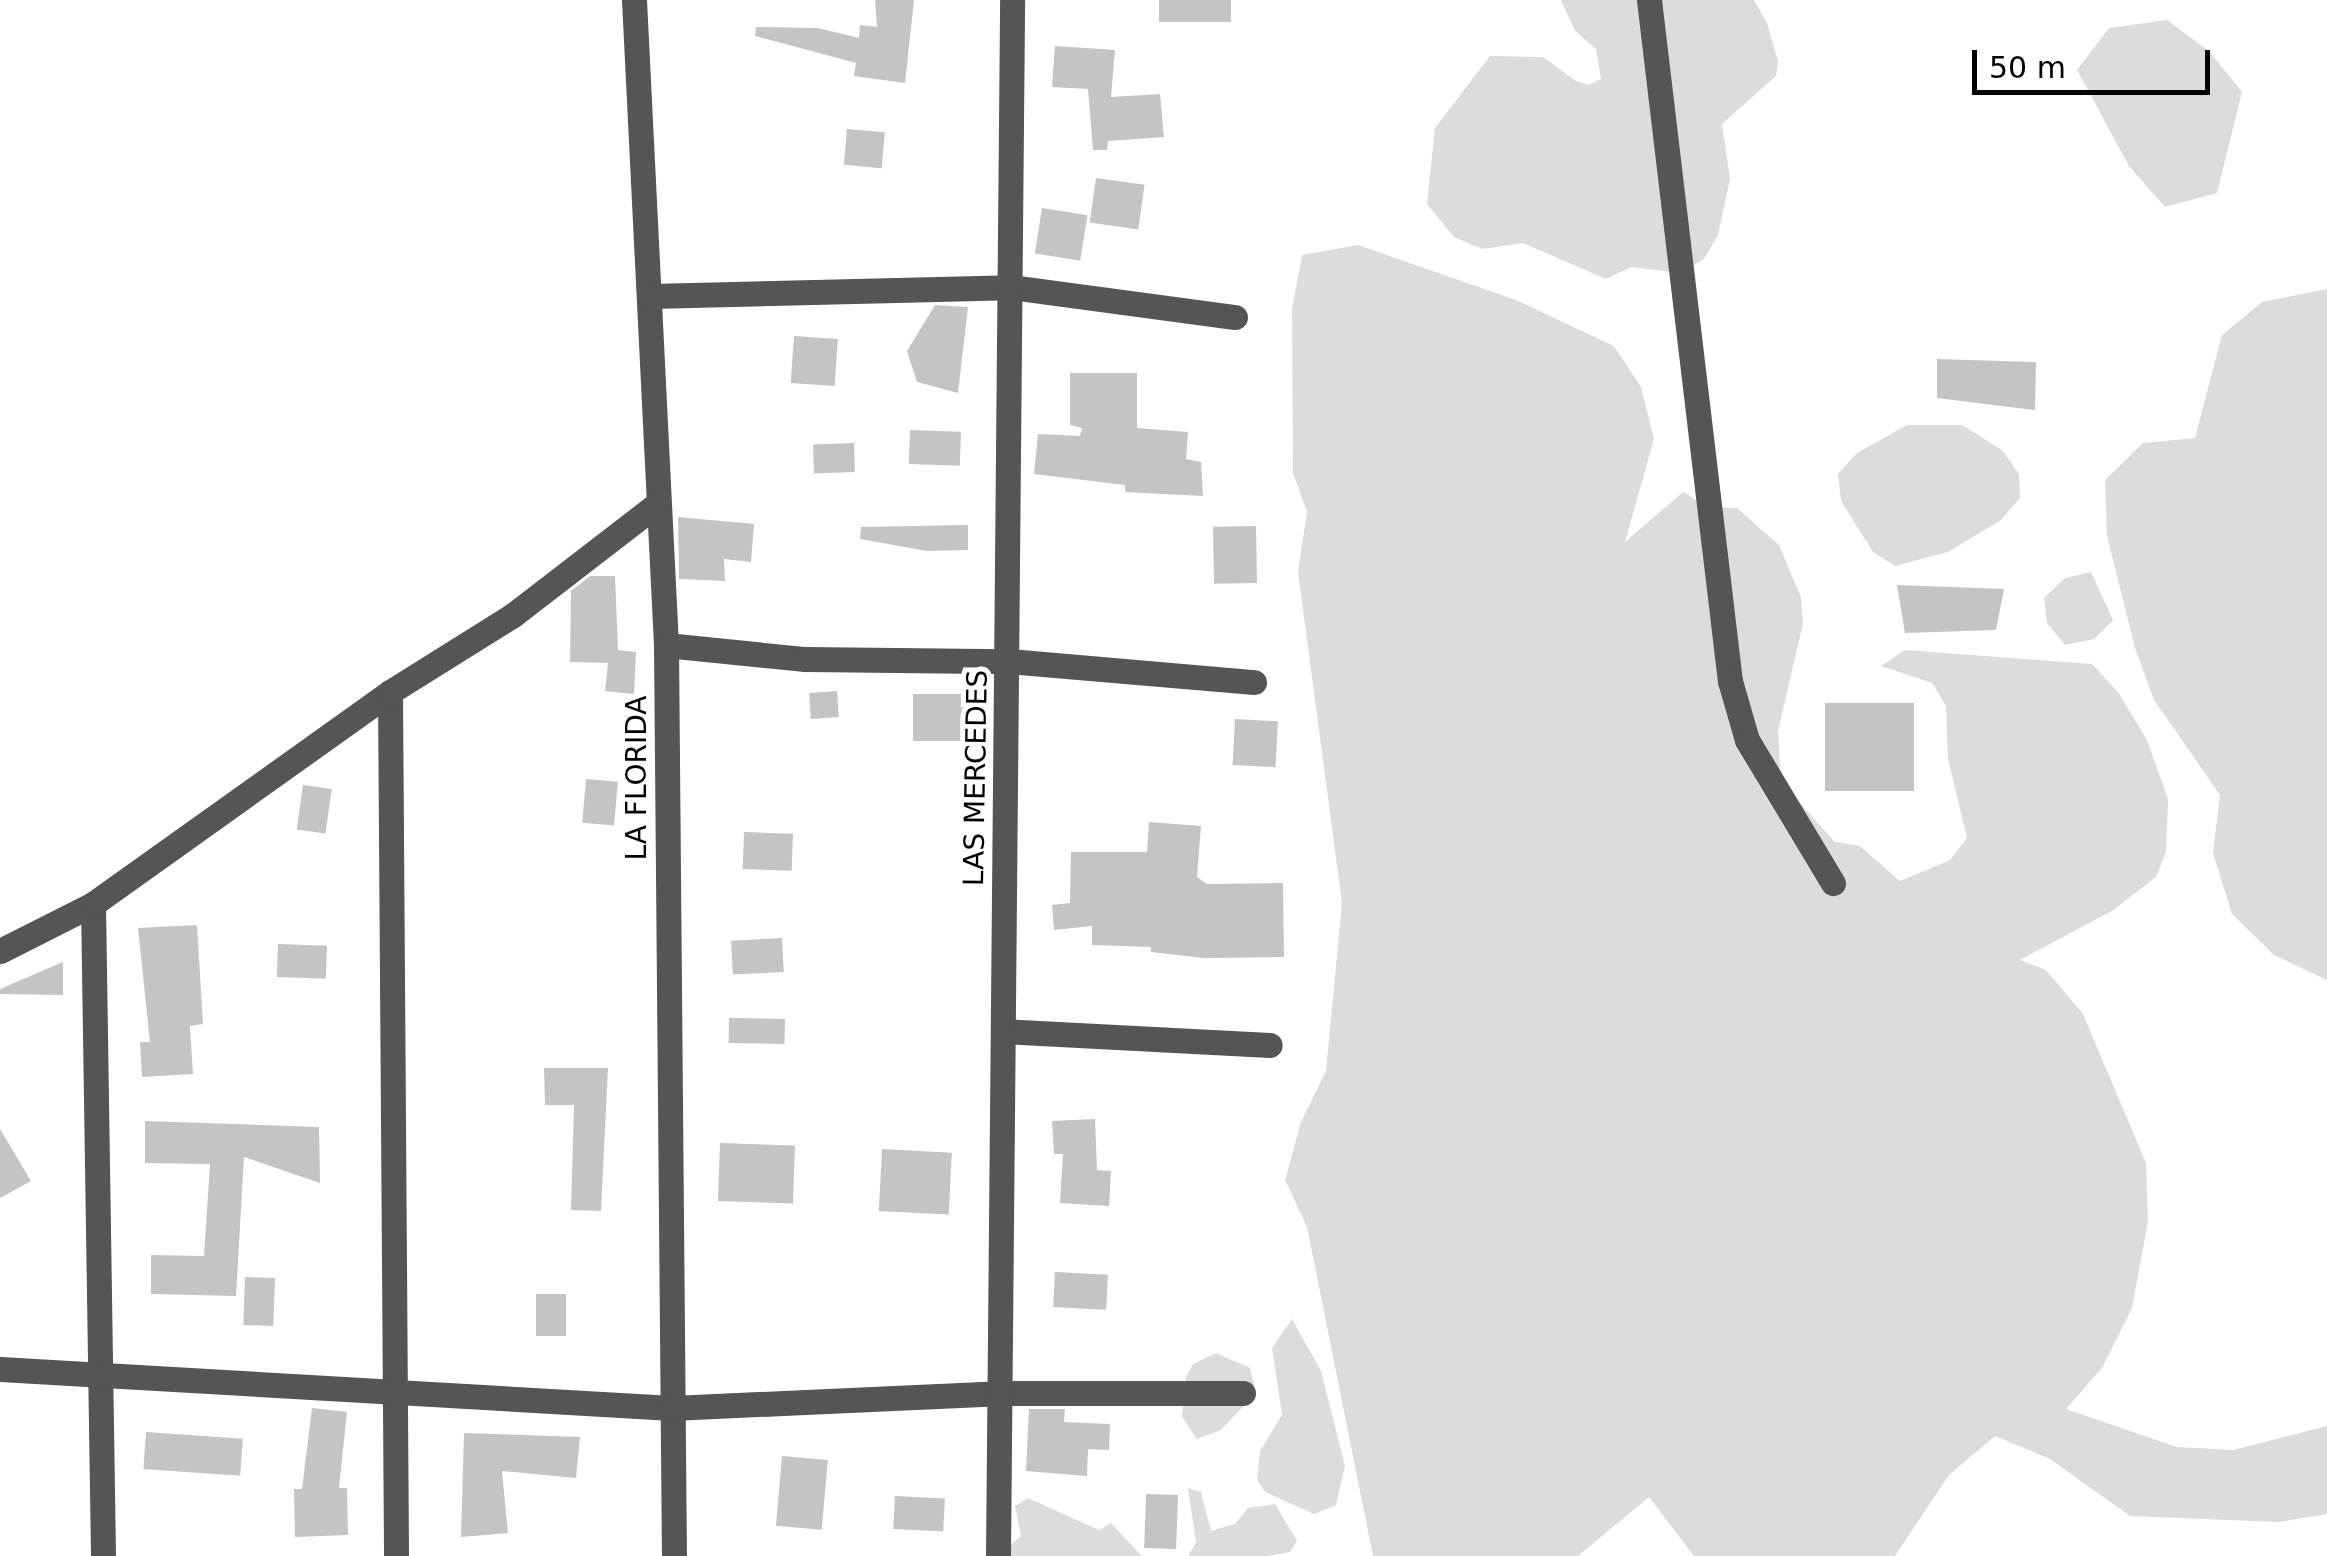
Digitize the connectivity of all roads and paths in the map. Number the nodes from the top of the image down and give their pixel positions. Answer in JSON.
{"nodes":[{"id":1,"x":634,"y":0,"type":"edge"},
{"id":2,"x":1012,"y":0,"type":"edge"},
{"id":3,"x":1649,"y":0,"type":"edge"},
{"id":4,"x":1010,"y":288,"type":"junction"},
{"id":5,"x":650,"y":296,"type":"junction"},
{"id":6,"x":1236,"y":317,"type":"dead end"},
{"id":7,"x":656,"y":504,"type":"junction"},
{"id":8,"x":666,"y":645,"type":"junction"},
{"id":9,"x":1008,"y":661,"type":"junction"},
{"id":10,"x":1254,"y":682,"type":"dead end"},
{"id":11,"x":390,"y":692,"type":"junction"},
{"id":12,"x":1833,"y":883,"type":"dead end"},
{"id":13,"x":92,"y":904,"type":"junction"},
{"id":14,"x":0,"y":951,"type":"edge"},
{"id":15,"x":1003,"y":1031,"type":"junction"},
{"id":16,"x":1270,"y":1044,"type":"dead end"},
{"id":17,"x":0,"y":1368,"type":"edge"},
{"id":18,"x":100,"y":1375,"type":"junction"},
{"id":19,"x":999,"y":1392,"type":"junction"},
{"id":20,"x":1243,"y":1393,"type":"dead end"},
{"id":21,"x":396,"y":1396,"type":"junction"},
{"id":22,"x":672,"y":1408,"type":"junction"},
{"id":23,"x":103,"y":1556,"type":"edge"},
{"id":24,"x":396,"y":1556,"type":"edge"},
{"id":25,"x":674,"y":1556,"type":"edge"},
{"id":26,"x":998,"y":1556,"type":"edge"}],
"edges":[{"from":1,"to":5,"type":"street","name":"LA FLORIDA"},
{"from":2,"to":4,"type":"street","name":"LAS MERCEDES"},
{"from":3,"to":12,"type":"street"},
{"from":4,"to":5,"type":"street"},
{"from":4,"to":6,"type":"street"},
{"from":4,"to":9,"type":"street","name":"LAS MERCEDES"},
{"from":5,"to":7,"type":"street","name":"LA FLORIDA"},
{"from":7,"to":8,"type":"street","name":"LA FLORIDA"},
{"from":7,"to":11,"type":"street"},
{"from":8,"to":9,"type":"street"},
{"from":8,"to":22,"type":"street","name":"LA FLORIDA"},
{"from":9,"to":10,"type":"street"},
{"from":9,"to":15,"type":"street","name":"LAS MERCEDES"},
{"from":11,"to":13,"type":"street"},
{"from":11,"to":21,"type":"street"},
{"from":13,"to":14,"type":"street"},
{"from":13,"to":18,"type":"street"},
{"from":15,"to":16,"type":"street"},
{"from":15,"to":19,"type":"street","name":"LAS MERCEDES"},
{"from":17,"to":18,"type":"street"},
{"from":18,"to":21,"type":"street"},
{"from":18,"to":23,"type":"street"},
{"from":19,"to":20,"type":"street"},
{"from":19,"to":22,"type":"street"},
{"from":19,"to":26,"type":"street","name":"LAS MERCEDES"},
{"from":21,"to":22,"type":"street"},
{"from":21,"to":24,"type":"street"},
{"from":22,"to":25,"type":"street","name":"LA FLORIDA"}]}
